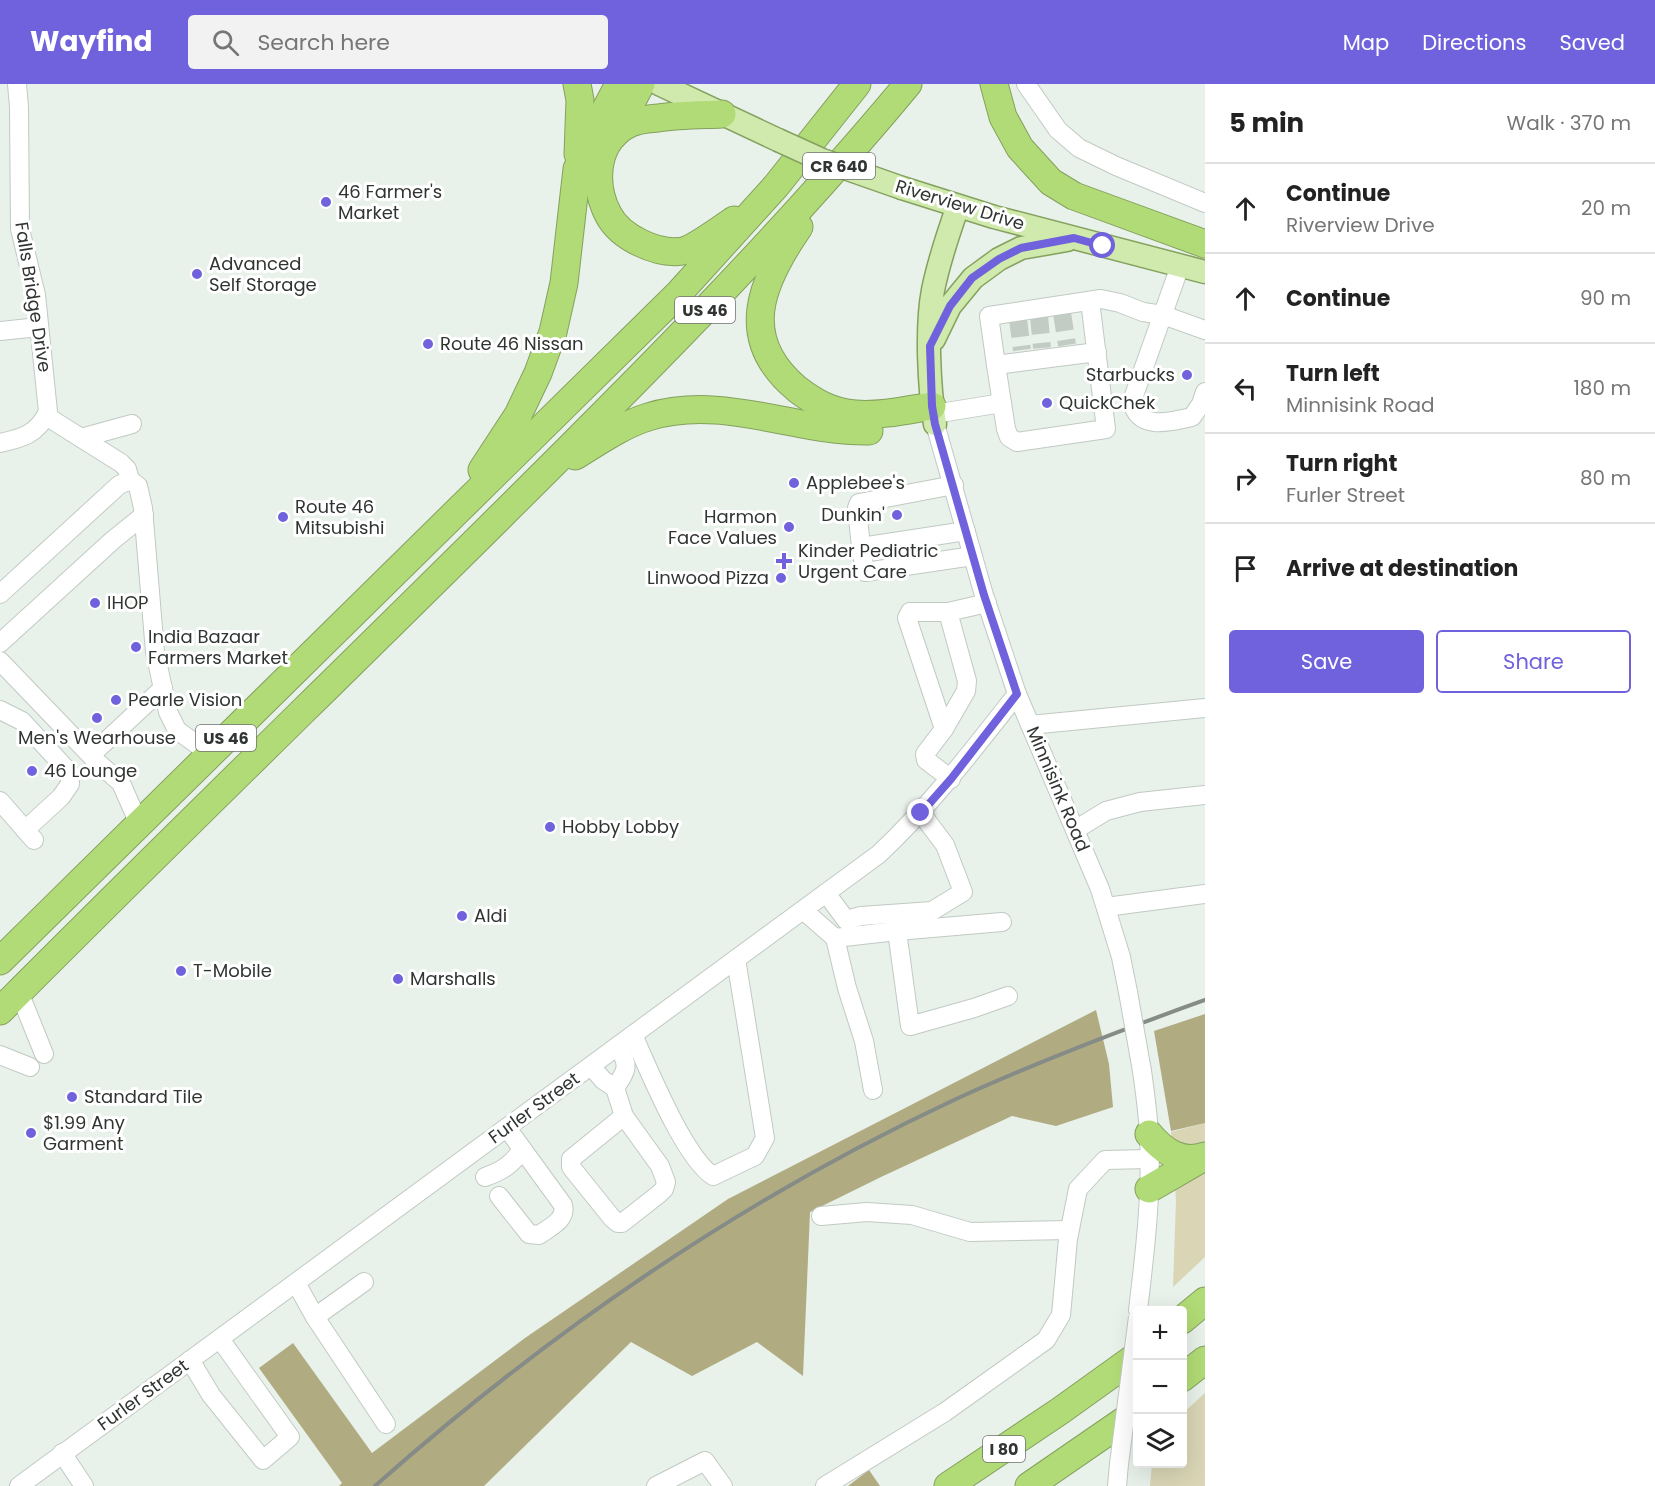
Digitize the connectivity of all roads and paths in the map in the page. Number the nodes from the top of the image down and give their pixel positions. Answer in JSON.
{"nodes":[{"id":1,"x":16,"y":84,"type":"edge"},
{"id":2,"x":578,"y":84,"type":"edge"},
{"id":3,"x":619,"y":84,"type":"edge"},
{"id":4,"x":641,"y":84,"type":"edge"},
{"id":5,"x":659,"y":84,"type":"edge"},
{"id":6,"x":857,"y":84,"type":"edge"},
{"id":7,"x":908,"y":84,"type":"edge"},
{"id":8,"x":994,"y":84,"type":"edge"},
{"id":9,"x":1026,"y":84,"type":"edge"},
{"id":10,"x":722,"y":114,"type":"junction"},
{"id":11,"x":613,"y":136,"type":"junction"},
{"id":12,"x":862,"y":139,"type":"junction"},
{"id":13,"x":577,"y":170,"type":"junction"},
{"id":14,"x":1205,"y":203,"type":"edge"},
{"id":15,"x":761,"y":204,"type":"junction"},
{"id":16,"x":958,"y":206,"type":"junction"},
{"id":17,"x":1074,"y":238,"type":"junction"},
{"id":18,"x":1205,"y":244,"type":"edge"},
{"id":19,"x":1180,"y":266,"type":"junction"},
{"id":20,"x":1205,"y":272,"type":"edge"},
{"id":21,"x":1090,"y":301,"type":"junction"},
{"id":22,"x":1163,"y":315,"type":"junction"},
{"id":23,"x":39,"y":327,"type":"junction"},
{"id":24,"x":1205,"y":330,"type":"edge"},
{"id":25,"x":0,"y":331,"type":"edge"},
{"id":26,"x":930,"y":346,"type":"junction"},
{"id":27,"x":1097,"y":351,"type":"junction"},
{"id":28,"x":996,"y":365,"type":"junction"},
{"id":29,"x":1205,"y":392,"type":"edge"},
{"id":30,"x":1002,"y":403,"type":"junction"},
{"id":31,"x":934,"y":415,"type":"junction"},
{"id":32,"x":46,"y":416,"type":"junction"},
{"id":33,"x":132,"y":424,"type":"dead end"},
{"id":34,"x":81,"y":438,"type":"junction"},
{"id":35,"x":0,"y":443,"type":"edge"},
{"id":36,"x":543,"y":474,"type":"junction"},
{"id":37,"x":130,"y":480,"type":"junction"},
{"id":38,"x":954,"y":485,"type":"junction"},
{"id":39,"x":144,"y":515,"type":"junction"},
{"id":40,"x":452,"y":516,"type":"junction"},
{"id":41,"x":966,"y":531,"type":"junction"},
{"id":42,"x":861,"y":547,"type":"junction"},
{"id":43,"x":973,"y":556,"type":"junction"},
{"id":44,"x":0,"y":594,"type":"edge"},
{"id":45,"x":987,"y":603,"type":"junction"},
{"id":46,"x":948,"y":612,"type":"junction"},
{"id":47,"x":0,"y":643,"type":"edge"},
{"id":48,"x":0,"y":661,"type":"edge"},
{"id":49,"x":163,"y":688,"type":"junction"},
{"id":50,"x":1017,"y":694,"type":"junction"},
{"id":51,"x":1205,"y":708,"type":"edge"},
{"id":52,"x":1,"y":711,"type":"edge"},
{"id":53,"x":1030,"y":725,"type":"junction"},
{"id":54,"x":944,"y":729,"type":"junction"},
{"id":55,"x":210,"y":754,"type":"junction"},
{"id":56,"x":91,"y":756,"type":"junction"},
{"id":57,"x":951,"y":779,"type":"junction"},
{"id":58,"x":1205,"y":795,"type":"edge"},
{"id":59,"x":0,"y":801,"type":"edge"},
{"id":60,"x":921,"y":813,"type":"junction"},
{"id":61,"x":139,"y":824,"type":"junction"},
{"id":62,"x":1075,"y":830,"type":"junction"},
{"id":63,"x":826,"y":894,"type":"junction"},
{"id":64,"x":1205,"y":894,"type":"edge"},
{"id":65,"x":1106,"y":908,"type":"junction"},
{"id":66,"x":804,"y":910,"type":"junction"},
{"id":67,"x":1002,"y":922,"type":"dead end"},
{"id":68,"x":897,"y":931,"type":"junction"},
{"id":69,"x":835,"y":938,"type":"junction"},
{"id":70,"x":736,"y":959,"type":"junction"},
{"id":71,"x":0,"y":961,"type":"edge"},
{"id":72,"x":1008,"y":996,"type":"dead end"},
{"id":73,"x":9,"y":1001,"type":"edge"},
{"id":74,"x":633,"y":1035,"type":"junction"},
{"id":75,"x":618,"y":1046,"type":"junction"},
{"id":76,"x":0,"y":1054,"type":"edge"},
{"id":77,"x":44,"y":1054,"type":"dead end"},
{"id":78,"x":591,"y":1066,"type":"junction"},
{"id":79,"x":30,"y":1067,"type":"dead end"},
{"id":80,"x":615,"y":1089,"type":"junction"},
{"id":81,"x":873,"y":1090,"type":"dead end"},
{"id":82,"x":624,"y":1116,"type":"junction"},
{"id":83,"x":507,"y":1128,"type":"junction"},
{"id":84,"x":1150,"y":1147,"type":"junction"},
{"id":85,"x":522,"y":1149,"type":"junction"},
{"id":86,"x":470,"y":1155,"type":"junction"},
{"id":87,"x":1205,"y":1156,"type":"edge"},
{"id":88,"x":493,"y":1187,"type":"junction"},
{"id":89,"x":1149,"y":1189,"type":"junction"},
{"id":90,"x":821,"y":1216,"type":"dead end"},
{"id":91,"x":1069,"y":1230,"type":"junction"},
{"id":92,"x":296,"y":1282,"type":"junction"},
{"id":93,"x":364,"y":1282,"type":"dead end"},
{"id":94,"x":1205,"y":1301,"type":"edge"},
{"id":95,"x":1139,"y":1306,"type":"edge"},
{"id":96,"x":1187,"y":1316,"type":"edge"},
{"id":97,"x":315,"y":1317,"type":"junction"},
{"id":98,"x":220,"y":1339,"type":"junction"},
{"id":99,"x":1133,"y":1350,"type":"edge"},
{"id":100,"x":1133,"y":1358,"type":"edge"},
{"id":101,"x":190,"y":1360,"type":"junction"},
{"id":102,"x":1205,"y":1360,"type":"edge"},
{"id":103,"x":1187,"y":1374,"type":"edge"},
{"id":104,"x":1134,"y":1414,"type":"edge"},
{"id":105,"x":386,"y":1424,"type":"dead end"},
{"id":106,"x":62,"y":1453,"type":"junction"},
{"id":107,"x":40,"y":1479,"type":"edge"},
{"id":108,"x":19,"y":1486,"type":"edge"},
{"id":109,"x":84,"y":1486,"type":"edge"},
{"id":110,"x":656,"y":1486,"type":"edge"},
{"id":111,"x":723,"y":1486,"type":"edge"},
{"id":112,"x":825,"y":1486,"type":"edge"},
{"id":113,"x":948,"y":1486,"type":"edge"},
{"id":114,"x":1029,"y":1486,"type":"edge"},
{"id":115,"x":1117,"y":1486,"type":"edge"}],
"edges":[{"from":1,"to":23,"type":"street","name":"Falls Bridge Drive"},
{"from":2,"to":13,"type":"highway"},
{"from":3,"to":13,"type":"highway"},
{"from":4,"to":11,"type":"highway"},
{"from":5,"to":10,"type":"main road","name":"Riverview Drive","number":"CR 640"},
{"from":6,"to":15,"type":"highway","number":"US 46"},
{"from":7,"to":12,"type":"highway","number":"US 46"},
{"from":8,"to":18,"type":"highway"},
{"from":9,"to":14,"type":"street"},
{"from":10,"to":11,"type":"highway"},
{"from":10,"to":16,"type":"main road","name":"Riverview Drive","number":"CR 640","bridge":true},
{"from":11,"to":15,"type":"highway"},
{"from":12,"to":31,"type":"highway"},
{"from":12,"to":36,"type":"highway","number":"US 46"},
{"from":13,"to":40,"type":"highway"},
{"from":15,"to":40,"type":"highway","number":"US 46"},
{"from":16,"to":17,"type":"main road","name":"Riverview Drive","number":"CR 640"},
{"from":16,"to":26,"type":"main road","name":"Minnisink Road"},
{"from":17,"to":19,"type":"main road","name":"Riverview Drive","number":"CR 640"},
{"from":17,"to":26,"type":"main road"},
{"from":19,"to":20,"type":"main road","name":"Riverview Drive","number":"CR 640"},
{"from":19,"to":22,"type":"street"},
{"from":21,"to":22,"type":"street"},
{"from":21,"to":27,"type":"street"},
{"from":21,"to":28,"type":"street"},
{"from":22,"to":24,"type":"street"},
{"from":22,"to":29,"type":"street"},
{"from":23,"to":25,"type":"street"},
{"from":23,"to":32,"type":"street","name":"Falls Bridge Drive"},
{"from":26,"to":31,"type":"main road","name":"Minnisink Road"},
{"from":27,"to":28,"type":"street"},
{"from":27,"to":30,"type":"street"},
{"from":28,"to":30,"type":"street"},
{"from":30,"to":31,"type":"street"},
{"from":31,"to":36,"type":"highway"},
{"from":31,"to":38,"type":"street","name":"Minnisink Road"},
{"from":32,"to":34,"type":"street"},
{"from":32,"to":35,"type":"street"},
{"from":33,"to":34,"type":"street"},
{"from":34,"to":37,"type":"street"},
{"from":36,"to":73,"type":"highway","number":"US 46"},
{"from":37,"to":39,"type":"street"},
{"from":37,"to":44,"type":"street"},
{"from":38,"to":41,"type":"street","name":"Minnisink Road"},
{"from":38,"to":42,"type":"street"},
{"from":39,"to":47,"type":"street"},
{"from":39,"to":49,"type":"street"},
{"from":40,"to":55,"type":"highway","number":"US 46"},
{"from":41,"to":42,"type":"street"},
{"from":41,"to":43,"type":"street","name":"Minnisink Road"},
{"from":42,"to":43,"type":"street"},
{"from":43,"to":45,"type":"street","name":"Minnisink Road"},
{"from":45,"to":46,"type":"street"},
{"from":45,"to":50,"type":"street","name":"Minnisink Road"},
{"from":46,"to":54,"type":"street"},
{"from":46,"to":54,"type":"street"},
{"from":48,"to":56,"type":"street"},
{"from":49,"to":55,"type":"street"},
{"from":49,"to":56,"type":"street"},
{"from":50,"to":53,"type":"street","name":"Minnisink Road"},
{"from":50,"to":57,"type":"street","name":"Furler Street"},
{"from":51,"to":53,"type":"street"},
{"from":52,"to":59,"type":"street"},
{"from":53,"to":62,"type":"street","name":"Minnisink Road"},
{"from":54,"to":57,"type":"street"},
{"from":55,"to":61,"type":"highway","number":"US 46"},
{"from":56,"to":61,"type":"street"},
{"from":57,"to":60,"type":"street","name":"Furler Street"},
{"from":58,"to":62,"type":"street"},
{"from":60,"to":63,"type":"street","name":"Furler Street"},
{"from":60,"to":63,"type":"street"},
{"from":61,"to":71,"type":"highway","number":"US 46"},
{"from":62,"to":65,"type":"street","name":"Minnisink Road"},
{"from":63,"to":66,"type":"street","name":"Furler Street"},
{"from":64,"to":65,"type":"street"},
{"from":65,"to":84,"type":"street","name":"Minnisink Road","bridge":true},
{"from":66,"to":69,"type":"street"},
{"from":66,"to":70,"type":"street","name":"Furler Street"},
{"from":67,"to":68,"type":"street"},
{"from":68,"to":69,"type":"street"},
{"from":68,"to":72,"type":"street"},
{"from":69,"to":81,"type":"street"},
{"from":70,"to":74,"type":"street","name":"Furler Street"},
{"from":70,"to":74,"type":"street"},
{"from":73,"to":77,"type":"street"},
{"from":74,"to":75,"type":"street","name":"Furler Street"},
{"from":75,"to":78,"type":"street","name":"Furler Street"},
{"from":75,"to":80,"type":"street"},
{"from":76,"to":79,"type":"street"},
{"from":78,"to":80,"type":"street"},
{"from":78,"to":83,"type":"street","name":"Furler Street"},
{"from":80,"to":82,"type":"street"},
{"from":82,"to":82,"type":"street"},
{"from":83,"to":85,"type":"street"},
{"from":83,"to":86,"type":"street","name":"Furler Street"},
{"from":84,"to":87,"type":"highway"},
{"from":84,"to":89,"type":"street","name":"Minnisink Road"},
{"from":84,"to":91,"type":"street"},
{"from":85,"to":88,"type":"street"},
{"from":85,"to":88,"type":"street"},
{"from":86,"to":88,"type":"street"},
{"from":86,"to":92,"type":"street","name":"Furler Street"},
{"from":87,"to":89,"type":"highway"},
{"from":89,"to":95,"type":"street","name":"Minnisink Road"},
{"from":90,"to":91,"type":"street"},
{"from":91,"to":112,"type":"street"},
{"from":92,"to":97,"type":"street"},
{"from":92,"to":98,"type":"street","name":"Furler Street"},
{"from":93,"to":97,"type":"street"},
{"from":94,"to":96,"type":"highway"},
{"from":97,"to":105,"type":"street"},
{"from":98,"to":101,"type":"street","name":"Furler Street"},
{"from":98,"to":101,"type":"street"},
{"from":99,"to":115,"type":"street","bridge":true},
{"from":100,"to":113,"type":"highway","number":"I 80"},
{"from":101,"to":106,"type":"street","name":"Furler Street"},
{"from":102,"to":103,"type":"highway"},
{"from":104,"to":114,"type":"highway","number":"I 80"},
{"from":106,"to":107,"type":"street","name":"Furler Street"},
{"from":106,"to":109,"type":"street"},
{"from":107,"to":108,"type":"street","name":"Furler Street"},
{"from":110,"to":111,"type":"street"}]}
